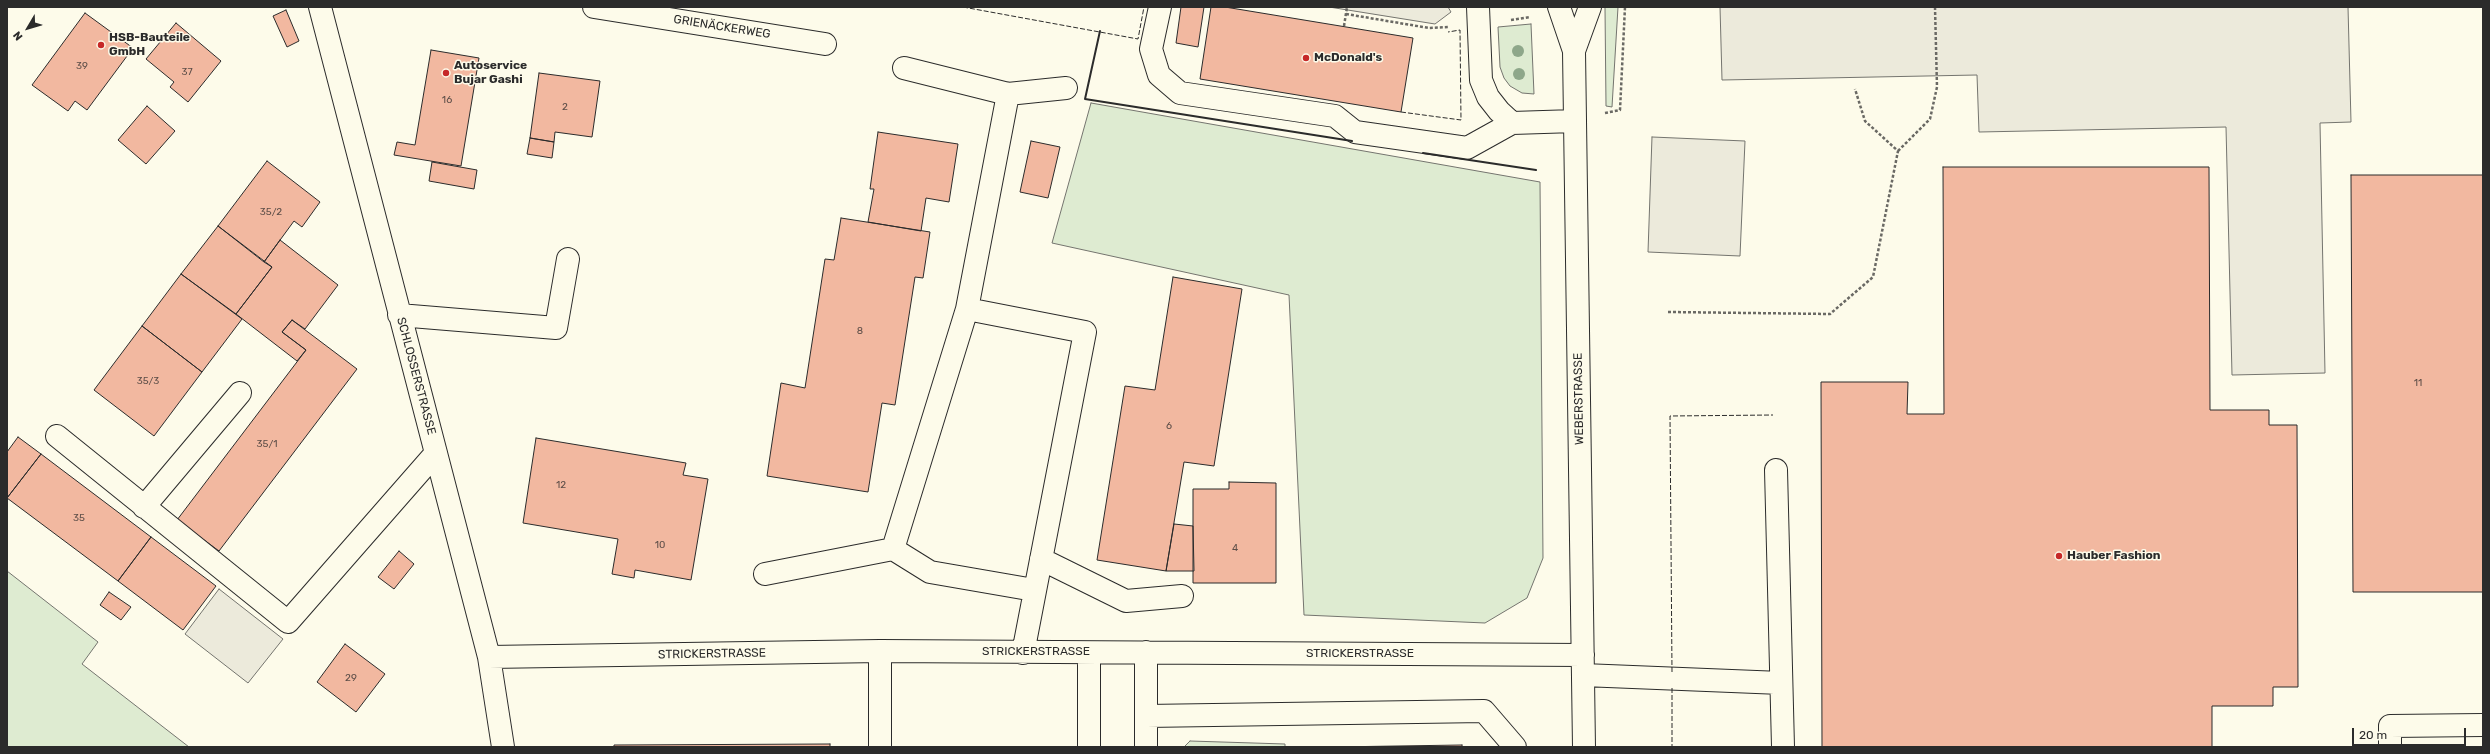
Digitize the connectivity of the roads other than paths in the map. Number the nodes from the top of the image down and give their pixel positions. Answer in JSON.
{"nodes":[{"id":1,"x":320,"y":7,"type":"edge"},
{"id":2,"x":594,"y":7,"type":"edge"},
{"id":3,"x":1160,"y":7,"type":"edge"},
{"id":4,"x":1478,"y":7,"type":"edge"},
{"id":5,"x":1559,"y":7,"type":"edge"},
{"id":6,"x":1590,"y":7,"type":"edge"},
{"id":7,"x":825,"y":44,"type":"dead end"},
{"id":8,"x":1574,"y":51,"type":"junction"},
{"id":9,"x":904,"y":68,"type":"dead end"},
{"id":10,"x":1066,"y":88,"type":"dead end"},
{"id":11,"x":1008,"y":94,"type":"junction"},
{"id":12,"x":1575,"y":121,"type":"junction"},
{"id":13,"x":1512,"y":123,"type":"junction"},
{"id":14,"x":568,"y":259,"type":"dead end"},
{"id":15,"x":967,"y":309,"type":"junction"},
{"id":16,"x":400,"y":315,"type":"junction"},
{"id":17,"x":240,"y":393,"type":"dead end"},
{"id":18,"x":56,"y":436,"type":"dead end"},
{"id":19,"x":436,"y":453,"type":"junction"},
{"id":20,"x":1776,"y":470,"type":"dead end"},
{"id":21,"x":144,"y":507,"type":"junction"},
{"id":22,"x":893,"y":549,"type":"junction"},
{"id":23,"x":1040,"y":559,"type":"junction"},
{"id":24,"x":765,"y":574,"type":"dead end"},
{"id":25,"x":1034,"y":590,"type":"junction"},
{"id":26,"x":1182,"y":596,"type":"dead end"},
{"id":27,"x":880,"y":651,"type":"junction"},
{"id":28,"x":1023,"y":652,"type":"junction"},
{"id":29,"x":1146,"y":652,"type":"junction"},
{"id":30,"x":1089,"y":653,"type":"junction"},
{"id":31,"x":489,"y":657,"type":"junction"},
{"id":32,"x":1583,"y":665,"type":"junction"},
{"id":33,"x":1781,"y":683,"type":"junction"},
{"id":34,"x":1146,"y":716,"type":"junction"},
{"id":35,"x":2483,"y":725,"type":"edge"},
{"id":36,"x":504,"y":747,"type":"edge"},
{"id":37,"x":880,"y":747,"type":"edge"},
{"id":38,"x":1089,"y":747,"type":"edge"},
{"id":39,"x":1146,"y":747,"type":"edge"},
{"id":40,"x":1514,"y":747,"type":"edge"},
{"id":41,"x":1584,"y":747,"type":"edge"},
{"id":42,"x":1783,"y":747,"type":"edge"},
{"id":43,"x":2390,"y":747,"type":"edge"}],
"edges":[{"from":1,"to":16,"type":"street","name":"SCHLOSSERSTRASSE"},
{"from":2,"to":7,"type":"street","name":"GRIENÄCKERWEG"},
{"from":3,"to":13,"type":"street"},
{"from":4,"to":13,"type":"street"},
{"from":5,"to":8,"type":"street","name":"WEBERSTRASSE"},
{"from":6,"to":8,"type":"street","name":"WEBERSTRASSE"},
{"from":8,"to":12,"type":"street","name":"WEBERSTRASSE"},
{"from":9,"to":11,"type":"street"},
{"from":10,"to":11,"type":"street"},
{"from":11,"to":15,"type":"street"},
{"from":12,"to":13,"type":"street"},
{"from":12,"to":32,"type":"street","name":"WEBERSTRASSE"},
{"from":14,"to":16,"type":"street"},
{"from":15,"to":22,"type":"street"},
{"from":15,"to":23,"type":"street"},
{"from":16,"to":19,"type":"street","name":"SCHLOSSERSTRASSE"},
{"from":17,"to":21,"type":"street"},
{"from":18,"to":21,"type":"street"},
{"from":19,"to":21,"type":"street"},
{"from":19,"to":31,"type":"street","name":"SCHLOSSERSTRASSE"},
{"from":20,"to":33,"type":"street"},
{"from":22,"to":24,"type":"street"},
{"from":22,"to":25,"type":"street"},
{"from":23,"to":25,"type":"street"},
{"from":23,"to":26,"type":"street"},
{"from":25,"to":28,"type":"street"},
{"from":27,"to":28,"type":"street","name":"STRICKERSTRASSE"},
{"from":27,"to":31,"type":"street","name":"STRICKERSTRASSE"},
{"from":27,"to":37,"type":"street"},
{"from":28,"to":30,"type":"street","name":"STRICKERSTRASSE"},
{"from":29,"to":30,"type":"street","name":"STRICKERSTRASSE"},
{"from":29,"to":32,"type":"street","name":"STRICKERSTRASSE"},
{"from":29,"to":34,"type":"street"},
{"from":30,"to":38,"type":"street"},
{"from":31,"to":36,"type":"street","name":"SCHLOSSERSTRASSE"},
{"from":32,"to":33,"type":"street","name":"STRICKERSTRASSE"},
{"from":32,"to":41,"type":"street","name":"WEBERSTRASSE"},
{"from":33,"to":42,"type":"street"},
{"from":34,"to":39,"type":"street"},
{"from":34,"to":40,"type":"street"},
{"from":35,"to":43,"type":"street"}]}
